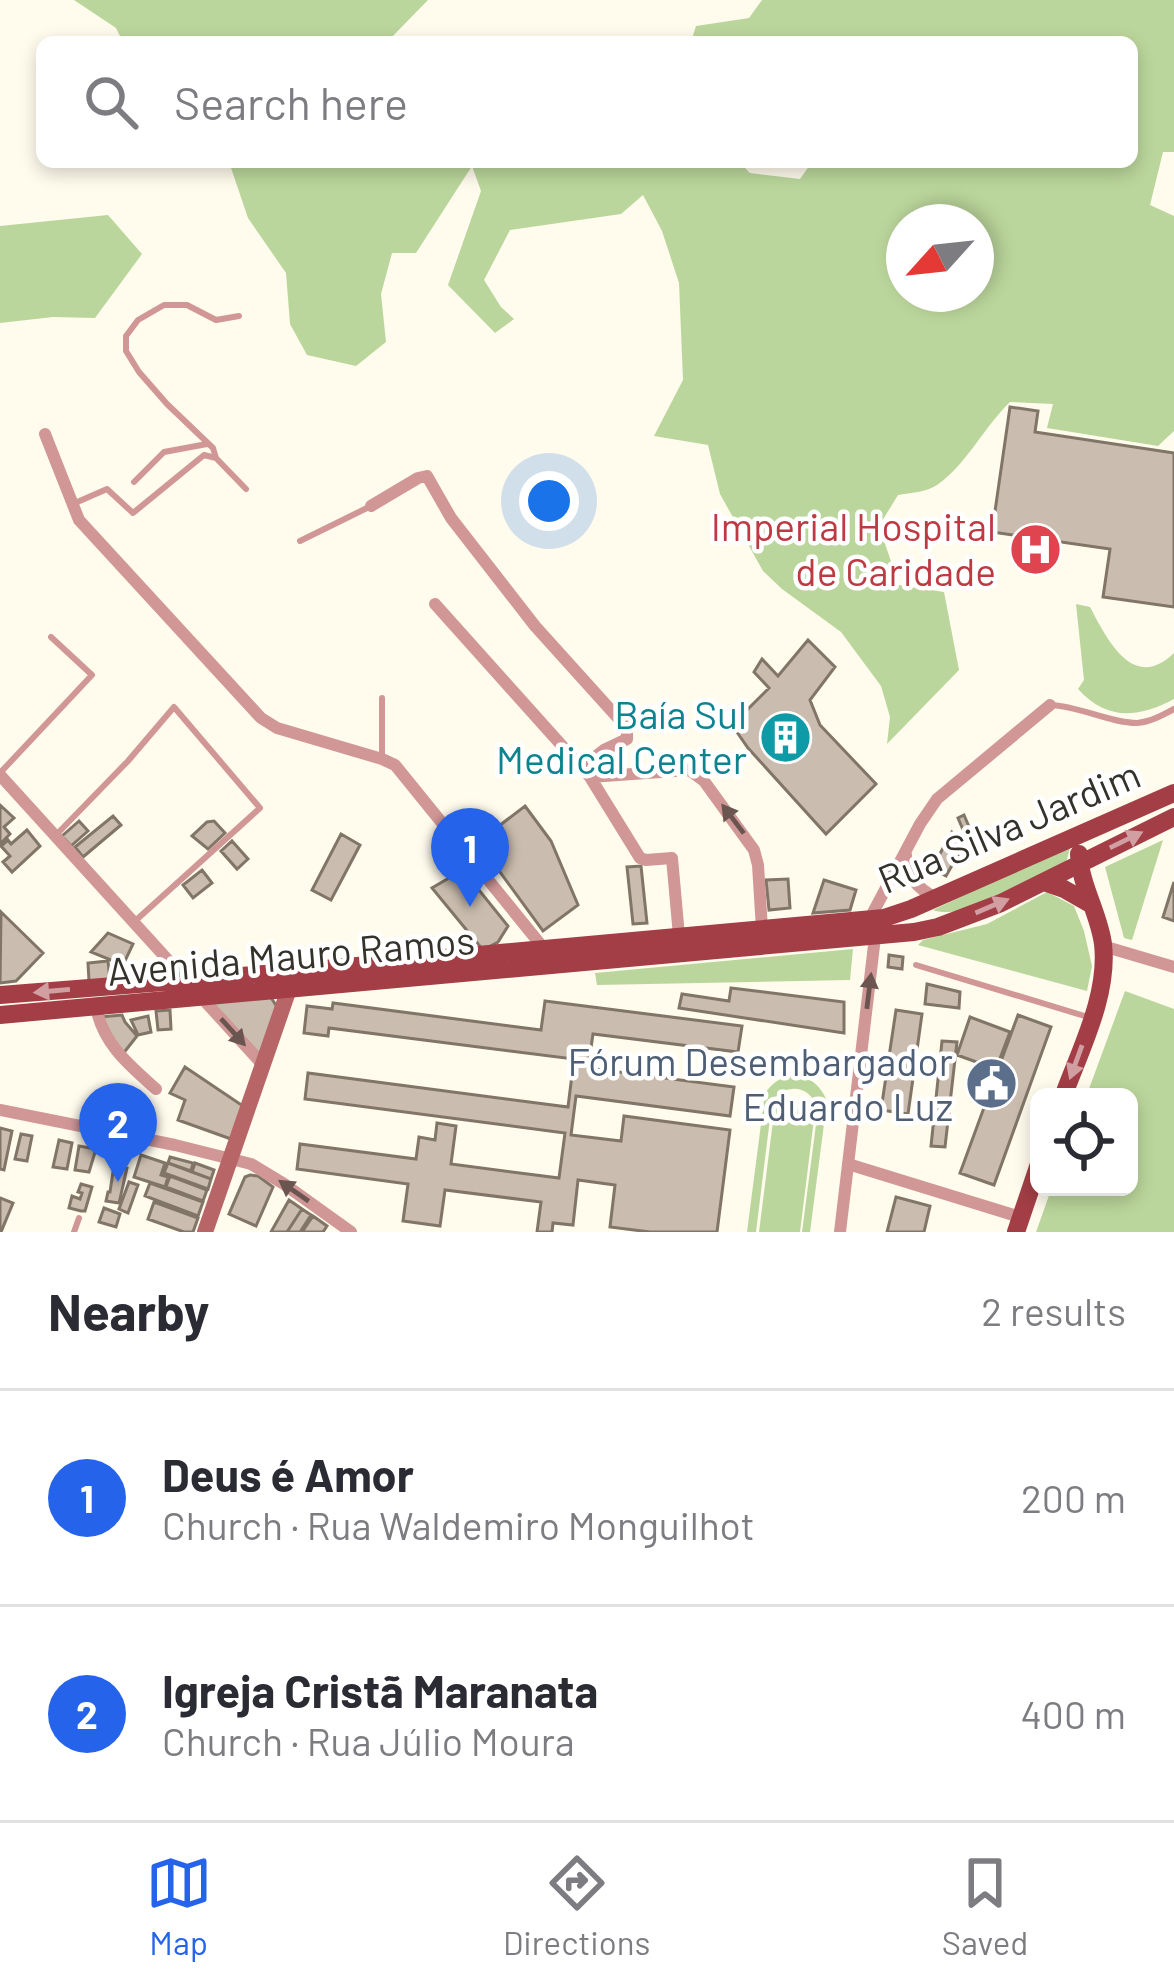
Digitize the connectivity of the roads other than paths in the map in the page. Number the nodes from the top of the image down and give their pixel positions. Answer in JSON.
{"nodes":[{"id":1,"x":239,"y":316,"type":"dead end"},
{"id":2,"x":45,"y":434,"type":"dead end"},
{"id":3,"x":208,"y":444,"type":"junction"},
{"id":4,"x":216,"y":458,"type":"junction"},
{"id":5,"x":134,"y":482,"type":"dead end"},
{"id":6,"x":246,"y":489,"type":"dead end"},
{"id":7,"x":73,"y":504,"type":"junction"},
{"id":8,"x":371,"y":506,"type":"joint"},
{"id":9,"x":300,"y":541,"type":"dead end"},
{"id":10,"x":435,"y":604,"type":"dead end"},
{"id":11,"x":52,"y":637,"type":"dead end"},
{"id":12,"x":382,"y":698,"type":"dead end"},
{"id":13,"x":1050,"y":705,"type":"joint"},
{"id":14,"x":1174,"y":709,"type":"edge"},
{"id":15,"x":382,"y":759,"type":"junction"},
{"id":16,"x":586,"y":772,"type":"junction"},
{"id":17,"x":0,"y":774,"type":"edge"},
{"id":18,"x":1174,"y":793,"type":"edge"},
{"id":19,"x":1174,"y":817,"type":"edge"},
{"id":20,"x":1084,"y":832,"type":"junction"},
{"id":21,"x":56,"y":836,"type":"junction"},
{"id":22,"x":907,"y":848,"type":"junction"},
{"id":23,"x":1079,"y":863,"type":"junction"},
{"id":24,"x":891,"y":878,"type":"junction"},
{"id":25,"x":1044,"y":882,"type":"junction"},
{"id":26,"x":936,"y":898,"type":"junction"},
{"id":27,"x":1092,"y":905,"type":"junction"},
{"id":28,"x":911,"y":909,"type":"junction"},
{"id":29,"x":134,"y":922,"type":"junction"},
{"id":30,"x":938,"y":927,"type":"junction"},
{"id":31,"x":872,"y":928,"type":"junction"},
{"id":32,"x":762,"y":929,"type":"junction"},
{"id":33,"x":679,"y":936,"type":"junction"},
{"id":34,"x":1103,"y":946,"type":"junction"},
{"id":35,"x":545,"y":950,"type":"junction"},
{"id":36,"x":916,"y":965,"type":"dead end"},
{"id":37,"x":1174,"y":967,"type":"edge"},
{"id":38,"x":187,"y":981,"type":"junction"},
{"id":39,"x":289,"y":981,"type":"junction"},
{"id":40,"x":0,"y":995,"type":"edge"},
{"id":41,"x":202,"y":998,"type":"junction"},
{"id":42,"x":97,"y":1006,"type":"junction"},
{"id":43,"x":0,"y":1015,"type":"edge"},
{"id":44,"x":1091,"y":1018,"type":"junction"},
{"id":45,"x":264,"y":1066,"type":"junction"},
{"id":46,"x":1066,"y":1088,"type":"edge"},
{"id":47,"x":156,"y":1089,"type":"dead end"},
{"id":48,"x":0,"y":1110,"type":"edge"},
{"id":49,"x":231,"y":1158,"type":"junction"},
{"id":50,"x":848,"y":1164,"type":"junction"},
{"id":51,"x":1030,"y":1190,"type":"edge"},
{"id":52,"x":79,"y":1218,"type":"dead end"},
{"id":53,"x":1018,"y":1224,"type":"edge"},
{"id":54,"x":74,"y":1232,"type":"edge"},
{"id":55,"x":205,"y":1232,"type":"edge"},
{"id":56,"x":351,"y":1232,"type":"edge"},
{"id":57,"x":839,"y":1232,"type":"edge"}],
"edges":[{"from":1,"to":3,"type":"lane"},
{"from":2,"to":7,"type":"street"},
{"from":3,"to":4,"type":"lane"},
{"from":3,"to":5,"type":"lane"},
{"from":4,"to":6,"type":"lane"},
{"from":4,"to":7,"type":"lane"},
{"from":7,"to":15,"type":"street"},
{"from":8,"to":9,"type":"lane"},
{"from":8,"to":16,"type":"street"},
{"from":10,"to":16,"type":"street"},
{"from":11,"to":17,"type":"lane"},
{"from":12,"to":15,"type":"lane"},
{"from":13,"to":14,"type":"lane"},
{"from":13,"to":22,"type":"street"},
{"from":15,"to":35,"type":"street"},
{"from":32,"to":16,"type":"street","one_way":true},
{"from":16,"to":33,"type":"street"},
{"from":17,"to":21,"type":"street"},
{"from":18,"to":20,"type":"main road","name":"Rua Silva Jardim"},
{"from":23,"to":19,"type":"main road","name":"Rua Silva Jardim","one_way":true},
{"from":20,"to":23,"type":"main road"},
{"from":20,"to":26,"type":"main road","name":"Rua Silva Jardim"},
{"from":21,"to":29,"type":"street"},
{"from":21,"to":29,"type":"lane"},
{"from":22,"to":24,"type":"street"},
{"from":22,"to":26,"type":"street"},
{"from":23,"to":25,"type":"main road","name":"Rua Silva Jardim"},
{"from":23,"to":27,"type":"main road"},
{"from":24,"to":28,"type":"street"},
{"from":24,"to":31,"type":"street"},
{"from":25,"to":27,"type":"main road"},
{"from":30,"to":25,"type":"main road","name":"Rua Silva Jardim","one_way":true},
{"from":26,"to":28,"type":"main road","name":"Rua Silva Jardim"},
{"from":27,"to":34,"type":"main road"},
{"from":28,"to":30,"type":"main road"},
{"from":28,"to":31,"type":"main road","name":"Rua Silva Jardim"},
{"from":29,"to":38,"type":"street"},
{"from":30,"to":31,"type":"main road","name":"Rua Silva Jardim"},
{"from":31,"to":32,"type":"main road","name":"Avenida Mauro Ramos"},
{"from":31,"to":39,"type":"main road","name":"Avenida Mauro Ramos"},
{"from":50,"to":31,"type":"street","one_way":true},
{"from":32,"to":33,"type":"main road","name":"Avenida Mauro Ramos"},
{"from":33,"to":35,"type":"main road","name":"Avenida Mauro Ramos"},
{"from":34,"to":37,"type":"street"},
{"from":34,"to":44,"type":"main road"},
{"from":35,"to":39,"type":"main road","name":"Avenida Mauro Ramos"},
{"from":36,"to":44,"type":"lane"},
{"from":38,"to":39,"type":"main road","name":"Avenida Mauro Ramos"},
{"from":38,"to":40,"type":"main road","name":"Avenida Mauro Ramos","one_way":true},
{"from":39,"to":41,"type":"main road","name":"Avenida Mauro Ramos"},
{"from":39,"to":45,"type":"street"},
{"from":41,"to":42,"type":"main road","name":"Avenida Mauro Ramos"},
{"from":41,"to":45,"type":"street","one_way":true},
{"from":42,"to":43,"type":"main road","name":"Avenida Mauro Ramos"},
{"from":42,"to":47,"type":"street"},
{"from":44,"to":46,"type":"main road","one_way":true},
{"from":45,"to":49,"type":"street"},
{"from":48,"to":49,"type":"street"},
{"from":49,"to":55,"type":"street"},
{"from":56,"to":49,"type":"street","one_way":true},
{"from":50,"to":53,"type":"street"},
{"from":50,"to":57,"type":"street"},
{"from":51,"to":53,"type":"main road"},
{"from":52,"to":54,"type":"lane"}]}
